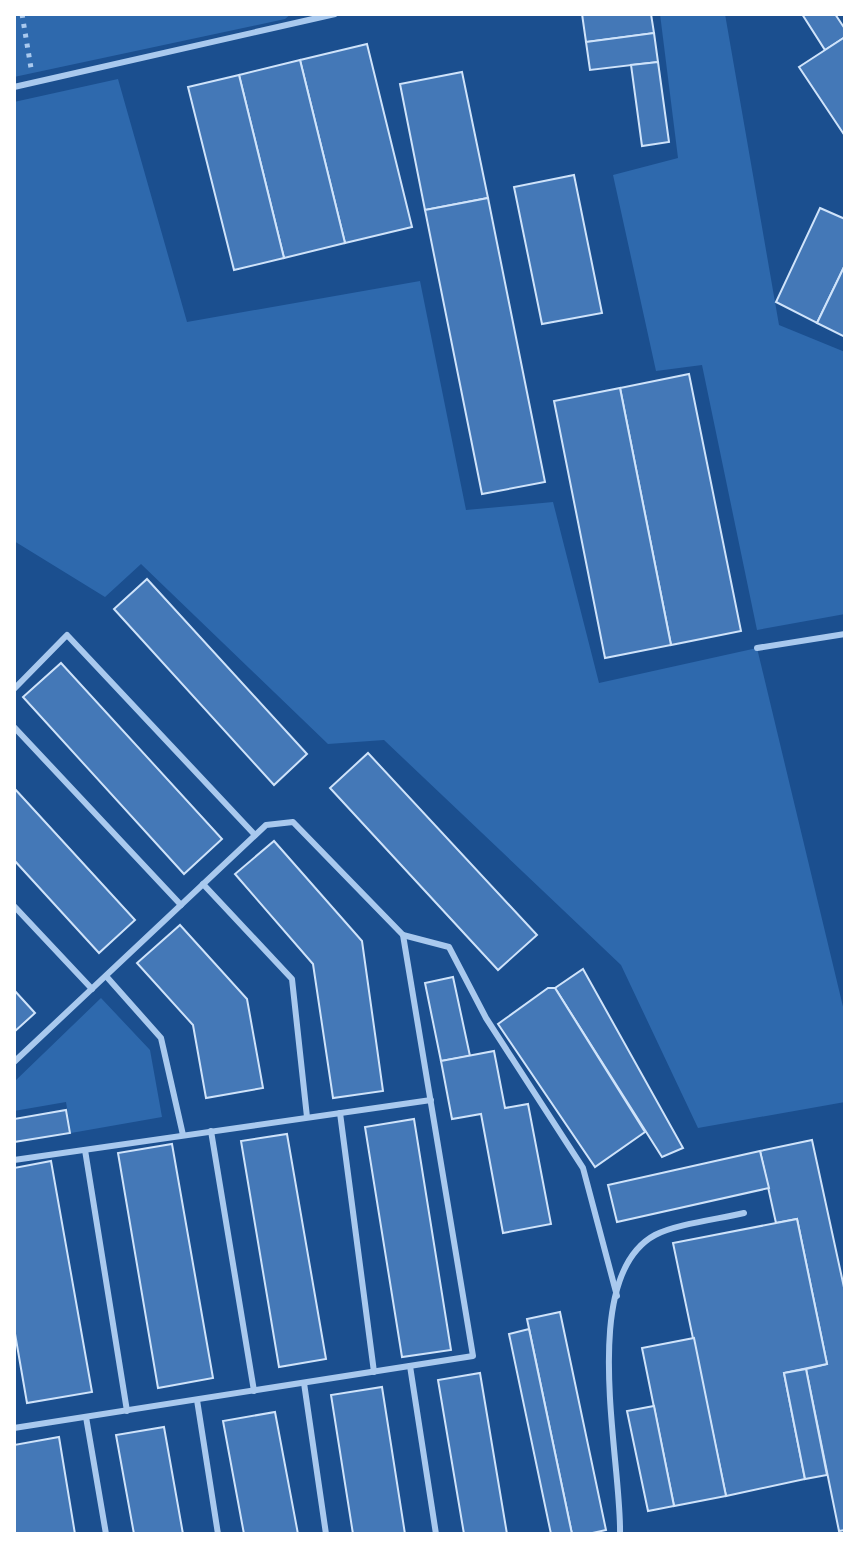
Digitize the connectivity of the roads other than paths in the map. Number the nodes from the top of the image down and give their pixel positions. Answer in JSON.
{"nodes":[{"id":1,"x":335,"y":14,"type":"edge"},
{"id":2,"x":14,"y":87,"type":"edge"},
{"id":3,"x":845,"y":634,"type":"edge"},
{"id":4,"x":757,"y":648,"type":"dead end"},
{"id":5,"x":14,"y":689,"type":"edge"},
{"id":6,"x":14,"y":727,"type":"edge"},
{"id":7,"x":255,"y":835,"type":"junction"},
{"id":8,"x":203,"y":884,"type":"junction"},
{"id":9,"x":181,"y":905,"type":"junction"},
{"id":10,"x":14,"y":906,"type":"edge"},
{"id":11,"x":403,"y":935,"type":"junction"},
{"id":12,"x":106,"y":976,"type":"junction"},
{"id":13,"x":92,"y":989,"type":"junction"},
{"id":14,"x":14,"y":1062,"type":"edge"},
{"id":15,"x":431,"y":1100,"type":"junction"},
{"id":16,"x":340,"y":1113,"type":"junction"},
{"id":17,"x":307,"y":1117,"type":"junction"},
{"id":18,"x":211,"y":1131,"type":"junction"},
{"id":19,"x":183,"y":1135,"type":"junction"},
{"id":20,"x":85,"y":1150,"type":"junction"},
{"id":21,"x":14,"y":1160,"type":"edge"},
{"id":22,"x":744,"y":1213,"type":"dead end"},
{"id":23,"x":617,"y":1296,"type":"junction"},
{"id":24,"x":410,"y":1366,"type":"junction"},
{"id":25,"x":374,"y":1372,"type":"junction"},
{"id":26,"x":304,"y":1383,"type":"junction"},
{"id":27,"x":254,"y":1391,"type":"junction"},
{"id":28,"x":197,"y":1400,"type":"junction"},
{"id":29,"x":127,"y":1411,"type":"junction"},
{"id":30,"x":86,"y":1417,"type":"junction"},
{"id":31,"x":14,"y":1428,"type":"edge"},
{"id":32,"x":106,"y":1534,"type":"edge"},
{"id":33,"x":218,"y":1534,"type":"edge"},
{"id":34,"x":326,"y":1534,"type":"edge"},
{"id":35,"x":436,"y":1534,"type":"edge"},
{"id":36,"x":620,"y":1534,"type":"edge"}],
"edges":[{"from":1,"to":2,"type":"lane"},
{"from":3,"to":4,"type":"lane"},
{"from":5,"to":7,"type":"lane"},
{"from":6,"to":9,"type":"lane"},
{"from":7,"to":8,"type":"lane"},
{"from":7,"to":11,"type":"lane"},
{"from":8,"to":9,"type":"lane"},
{"from":8,"to":17,"type":"lane"},
{"from":9,"to":12,"type":"lane"},
{"from":10,"to":13,"type":"lane"},
{"from":11,"to":15,"type":"lane"},
{"from":11,"to":23,"type":"lane"},
{"from":12,"to":13,"type":"lane"},
{"from":12,"to":19,"type":"lane"},
{"from":13,"to":14,"type":"lane"},
{"from":15,"to":16,"type":"lane"},
{"from":15,"to":24,"type":"lane"},
{"from":16,"to":17,"type":"lane"},
{"from":16,"to":25,"type":"lane"},
{"from":17,"to":18,"type":"lane"},
{"from":18,"to":19,"type":"lane"},
{"from":18,"to":27,"type":"lane"},
{"from":19,"to":20,"type":"lane"},
{"from":20,"to":21,"type":"lane"},
{"from":20,"to":29,"type":"lane"},
{"from":22,"to":23,"type":"lane"},
{"from":23,"to":36,"type":"lane"},
{"from":24,"to":25,"type":"lane"},
{"from":24,"to":35,"type":"lane"},
{"from":25,"to":26,"type":"lane"},
{"from":26,"to":27,"type":"lane"},
{"from":26,"to":34,"type":"lane"},
{"from":27,"to":28,"type":"lane"},
{"from":28,"to":29,"type":"lane"},
{"from":28,"to":33,"type":"lane"},
{"from":29,"to":30,"type":"lane"},
{"from":30,"to":31,"type":"lane"},
{"from":30,"to":32,"type":"lane"}]}
